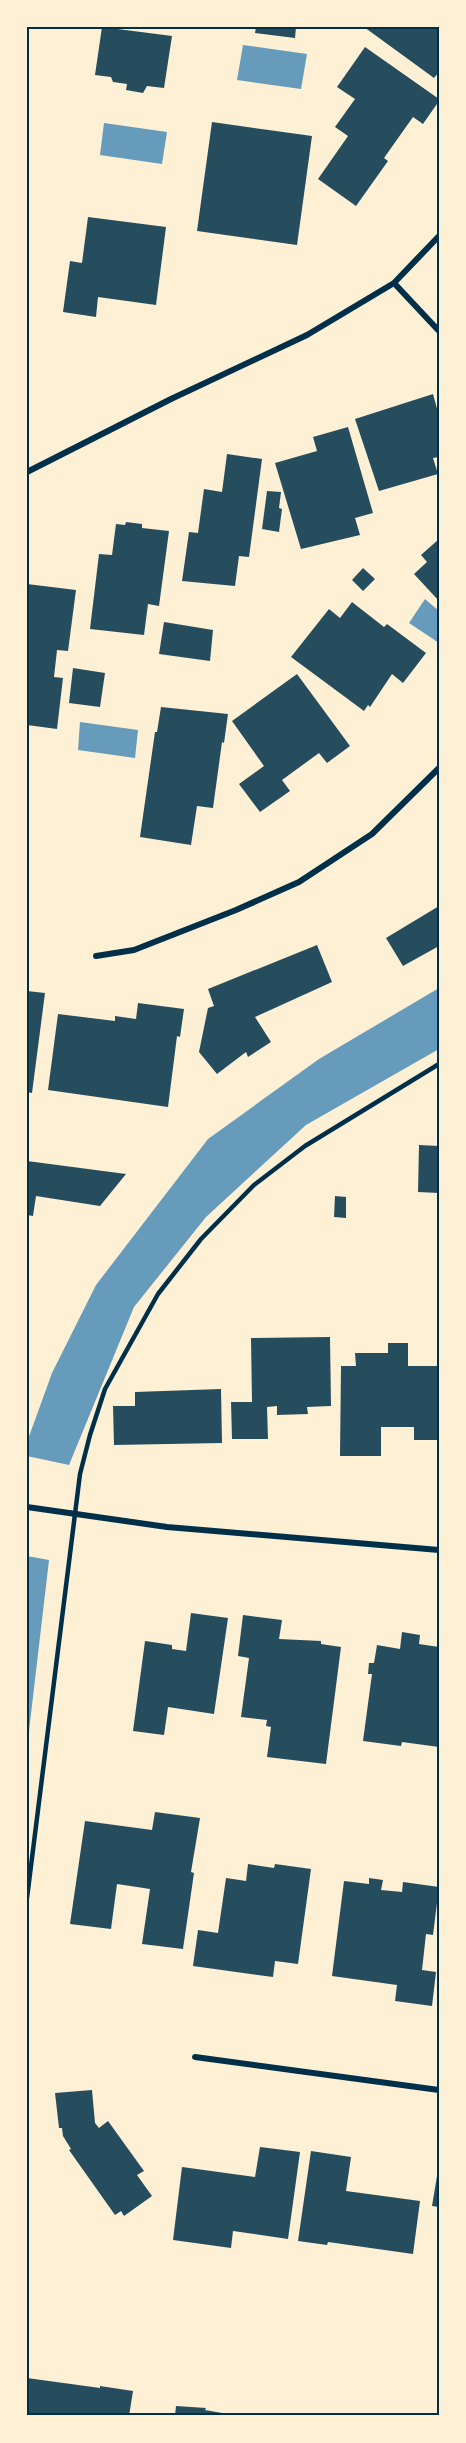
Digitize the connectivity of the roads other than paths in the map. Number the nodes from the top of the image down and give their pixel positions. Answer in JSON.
{"nodes":[{"id":1,"x":439,"y":236,"type":"edge"},
{"id":2,"x":394,"y":283,"type":"junction"},
{"id":3,"x":439,"y":331,"type":"edge"},
{"id":4,"x":27,"y":472,"type":"edge"},
{"id":5,"x":439,"y":768,"type":"edge"},
{"id":6,"x":96,"y":956,"type":"dead end"},
{"id":7,"x":439,"y":1064,"type":"edge"},
{"id":8,"x":27,"y":1507,"type":"edge"},
{"id":9,"x":75,"y":1514,"type":"junction"},
{"id":10,"x":439,"y":1550,"type":"edge"},
{"id":11,"x":27,"y":1898,"type":"edge"},
{"id":12,"x":195,"y":2057,"type":"dead end"},
{"id":13,"x":439,"y":2090,"type":"edge"}],
"edges":[{"from":1,"to":2,"type":"street"},
{"from":2,"to":3,"type":"street"},
{"from":2,"to":4,"type":"street"},
{"from":5,"to":6,"type":"street"},
{"from":7,"to":9,"type":"lane"},
{"from":8,"to":9,"type":"street"},
{"from":9,"to":10,"type":"street"},
{"from":9,"to":11,"type":"lane"},
{"from":12,"to":13,"type":"street"}]}
